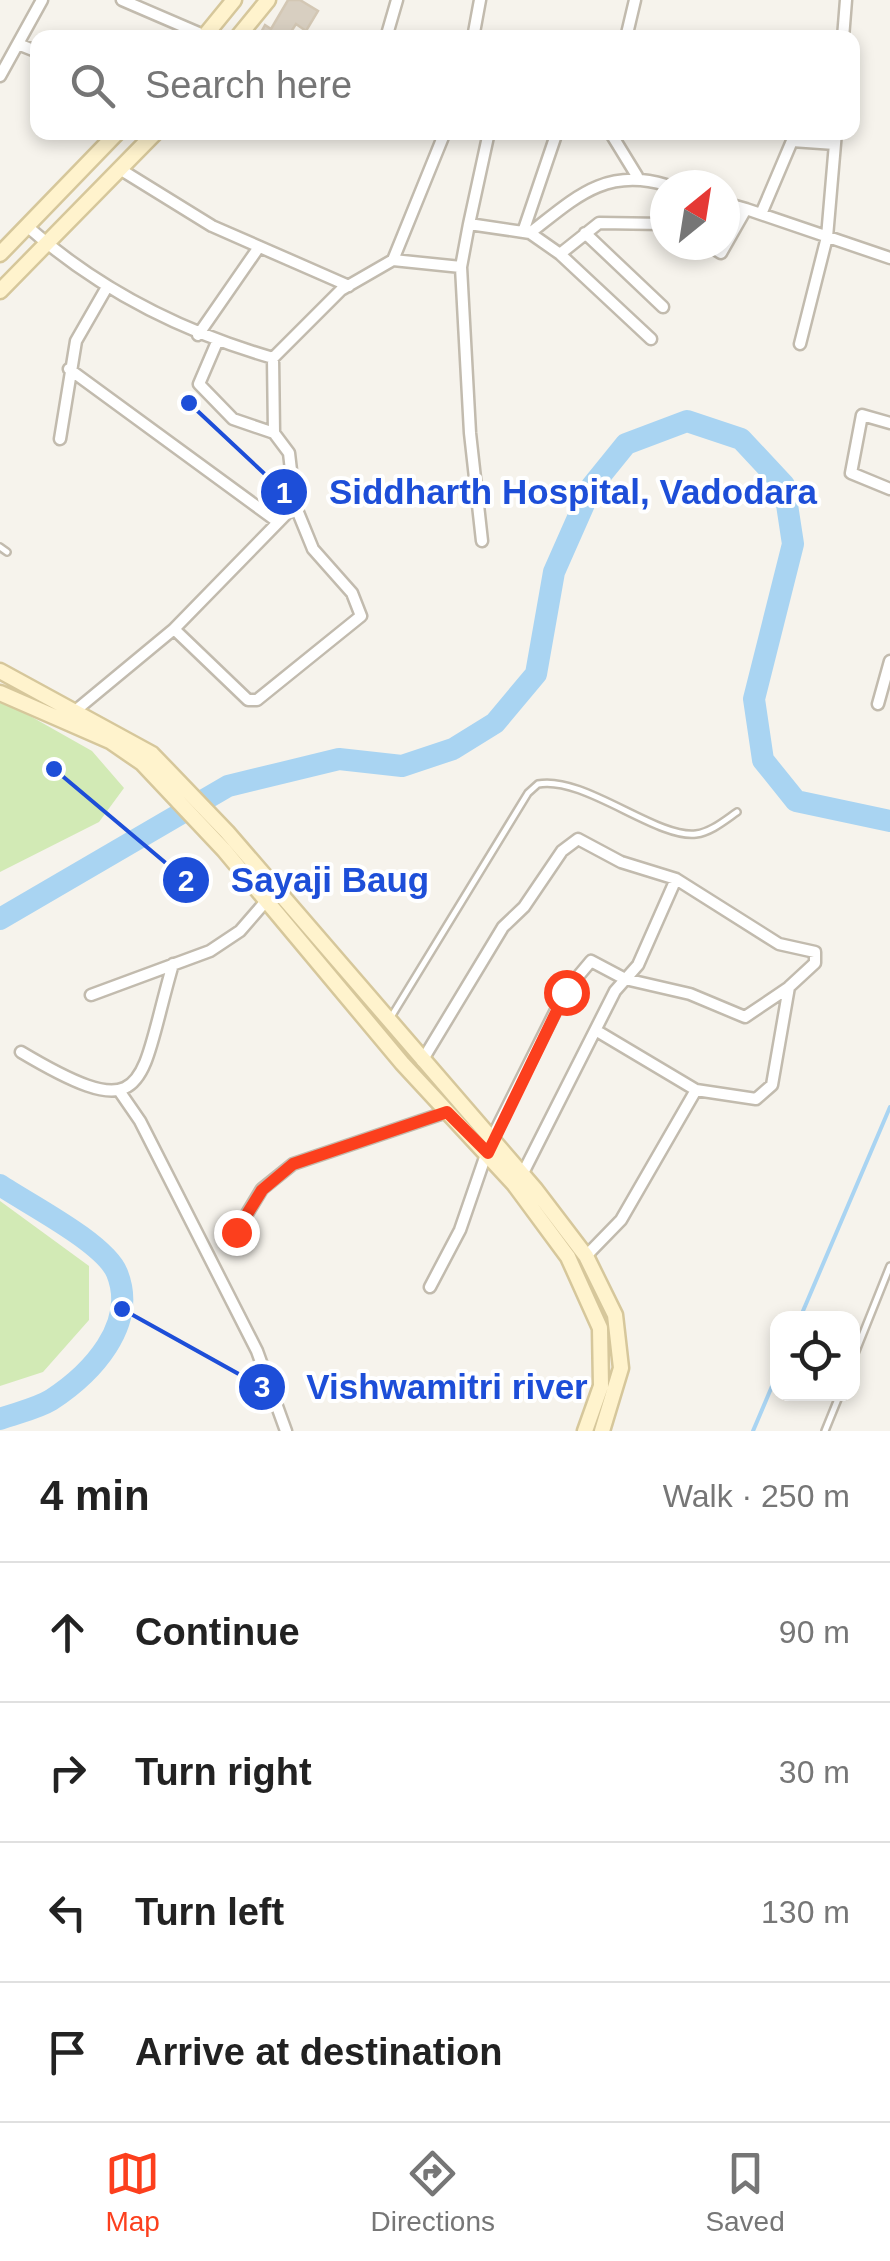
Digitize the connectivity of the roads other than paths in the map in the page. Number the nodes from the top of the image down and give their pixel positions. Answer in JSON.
{"nodes":[{"id":1,"x":42,"y":0,"type":"edge"},
{"id":2,"x":122,"y":0,"type":"edge"},
{"id":3,"x":234,"y":0,"type":"edge"},
{"id":4,"x":268,"y":0,"type":"edge"},
{"id":5,"x":397,"y":0,"type":"edge"},
{"id":6,"x":480,"y":0,"type":"edge"},
{"id":7,"x":635,"y":0,"type":"edge"},
{"id":8,"x":648,"y":0,"type":"edge"},
{"id":9,"x":846,"y":0,"type":"edge"},
{"id":10,"x":190,"y":30,"type":"edge"},
{"id":11,"x":211,"y":30,"type":"edge"},
{"id":12,"x":244,"y":30,"type":"edge"},
{"id":13,"x":388,"y":30,"type":"edge"},
{"id":14,"x":474,"y":30,"type":"edge"},
{"id":15,"x":628,"y":30,"type":"edge"},
{"id":16,"x":844,"y":30,"type":"edge"},
{"id":17,"x":18,"y":44,"type":"junction"},
{"id":18,"x":30,"y":49,"type":"edge"},
{"id":19,"x":0,"y":76,"type":"edge"},
{"id":20,"x":110,"y":140,"type":"edge"},
{"id":21,"x":149,"y":140,"type":"edge"},
{"id":22,"x":442,"y":140,"type":"edge"},
{"id":23,"x":487,"y":140,"type":"edge"},
{"id":24,"x":555,"y":140,"type":"edge"},
{"id":25,"x":615,"y":140,"type":"edge"},
{"id":26,"x":807,"y":140,"type":"edge"},
{"id":27,"x":836,"y":140,"type":"edge"},
{"id":28,"x":123,"y":171,"type":"junction"},
{"id":29,"x":637,"y":176,"type":"junction"},
{"id":30,"x":650,"y":180,"type":"edge"},
{"id":31,"x":740,"y":207,"type":"edge"},
{"id":32,"x":746,"y":209,"type":"junction"},
{"id":33,"x":760,"y":214,"type":"junction"},
{"id":34,"x":740,"y":220,"type":"edge"},
{"id":35,"x":470,"y":224,"type":"junction"},
{"id":36,"x":650,"y":224,"type":"edge"},
{"id":37,"x":28,"y":227,"type":"junction"},
{"id":38,"x":526,"y":232,"type":"junction"},
{"id":39,"x":585,"y":232,"type":"junction"},
{"id":40,"x":827,"y":237,"type":"junction"},
{"id":41,"x":49,"y":246,"type":"junction"},
{"id":42,"x":259,"y":248,"type":"junction"},
{"id":43,"x":0,"y":254,"type":"edge"},
{"id":44,"x":560,"y":254,"type":"junction"},
{"id":45,"x":890,"y":258,"type":"edge"},
{"id":46,"x":393,"y":260,"type":"junction"},
{"id":47,"x":461,"y":268,"type":"junction"},
{"id":48,"x":349,"y":286,"type":"junction"},
{"id":49,"x":107,"y":287,"type":"junction"},
{"id":50,"x":0,"y":291,"type":"edge"},
{"id":51,"x":663,"y":307,"type":"dead end"},
{"id":52,"x":198,"y":335,"type":"junction"},
{"id":53,"x":651,"y":339,"type":"dead end"},
{"id":54,"x":216,"y":342,"type":"junction"},
{"id":55,"x":800,"y":344,"type":"dead end"},
{"id":56,"x":273,"y":358,"type":"junction"},
{"id":57,"x":69,"y":369,"type":"junction"},
{"id":58,"x":890,"y":423,"type":"edge"},
{"id":59,"x":274,"y":433,"type":"junction"},
{"id":60,"x":60,"y":440,"type":"dead end"},
{"id":61,"x":890,"y":488,"type":"edge"},
{"id":62,"x":295,"y":505,"type":"junction"},
{"id":63,"x":278,"y":522,"type":"junction"},
{"id":64,"x":482,"y":541,"type":"dead end"},
{"id":65,"x":0,"y":546,"type":"edge"},
{"id":66,"x":7,"y":552,"type":"dead end"},
{"id":67,"x":174,"y":629,"type":"junction"},
{"id":68,"x":890,"y":661,"type":"edge"},
{"id":69,"x":0,"y":671,"type":"edge"},
{"id":70,"x":0,"y":693,"type":"edge"},
{"id":71,"x":878,"y":704,"type":"dead end"},
{"id":72,"x":75,"y":711,"type":"junction"},
{"id":73,"x":147,"y":758,"type":"junction"},
{"id":74,"x":737,"y":812,"type":"dead end"},
{"id":75,"x":676,"y":879,"type":"junction"},
{"id":76,"x":266,"y":901,"type":"junction"},
{"id":77,"x":173,"y":964,"type":"junction"},
{"id":78,"x":625,"y":980,"type":"junction"},
{"id":79,"x":789,"y":987,"type":"junction"},
{"id":80,"x":91,"y":995,"type":"dead end"},
{"id":81,"x":388,"y":1022,"type":"junction"},
{"id":82,"x":597,"y":1031,"type":"junction"},
{"id":83,"x":21,"y":1052,"type":"dead end"},
{"id":84,"x":422,"y":1061,"type":"junction"},
{"id":85,"x":696,"y":1090,"type":"junction"},
{"id":86,"x":120,"y":1092,"type":"junction"},
{"id":87,"x":447,"y":1112,"type":"junction"},
{"id":88,"x":490,"y":1146,"type":"junction"},
{"id":89,"x":522,"y":1175,"type":"junction"},
{"id":90,"x":236,"y":1232,"type":"dead end"},
{"id":91,"x":586,"y":1256,"type":"junction"},
{"id":92,"x":890,"y":1266,"type":"edge"},
{"id":93,"x":430,"y":1287,"type":"dead end"},
{"id":94,"x":860,"y":1341,"type":"edge"},
{"id":95,"x":837,"y":1401,"type":"edge"},
{"id":96,"x":286,"y":1431,"type":"edge"},
{"id":97,"x":585,"y":1431,"type":"edge"},
{"id":98,"x":602,"y":1431,"type":"edge"},
{"id":99,"x":824,"y":1431,"type":"edge"}],
"edges":[{"from":1,"to":17,"type":"street"},
{"from":2,"to":10,"type":"street"},
{"from":3,"to":11,"type":"street"},
{"from":4,"to":12,"type":"street"},
{"from":5,"to":13,"type":"street"},
{"from":6,"to":14,"type":"street"},
{"from":7,"to":8,"type":"street"},
{"from":7,"to":15,"type":"street"},
{"from":9,"to":16,"type":"street"},
{"from":17,"to":18,"type":"street"},
{"from":17,"to":19,"type":"street"},
{"from":20,"to":37,"type":"street"},
{"from":21,"to":28,"type":"street"},
{"from":22,"to":46,"type":"street"},
{"from":23,"to":35,"type":"street"},
{"from":24,"to":38,"type":"street"},
{"from":25,"to":29,"type":"street"},
{"from":26,"to":33,"type":"street"},
{"from":27,"to":40,"type":"street"},
{"from":28,"to":41,"type":"street"},
{"from":28,"to":42,"type":"street"},
{"from":29,"to":30,"type":"street"},
{"from":29,"to":38,"type":"street"},
{"from":31,"to":32,"type":"street"},
{"from":32,"to":33,"type":"street"},
{"from":32,"to":34,"type":"street"},
{"from":33,"to":40,"type":"street"},
{"from":35,"to":38,"type":"street"},
{"from":35,"to":47,"type":"street"},
{"from":36,"to":39,"type":"street"},
{"from":37,"to":41,"type":"street"},
{"from":37,"to":43,"type":"street"},
{"from":38,"to":44,"type":"street"},
{"from":39,"to":44,"type":"street"},
{"from":39,"to":51,"type":"street"},
{"from":40,"to":45,"type":"street"},
{"from":40,"to":55,"type":"street"},
{"from":41,"to":49,"type":"street"},
{"from":41,"to":50,"type":"street"},
{"from":42,"to":48,"type":"street"},
{"from":42,"to":52,"type":"street"},
{"from":44,"to":53,"type":"street"},
{"from":46,"to":47,"type":"street"},
{"from":46,"to":48,"type":"street"},
{"from":47,"to":64,"type":"street"},
{"from":48,"to":56,"type":"street"},
{"from":49,"to":52,"type":"street"},
{"from":49,"to":57,"type":"street"},
{"from":52,"to":54,"type":"street"},
{"from":54,"to":56,"type":"street"},
{"from":54,"to":59,"type":"street"},
{"from":56,"to":59,"type":"street"},
{"from":57,"to":60,"type":"street"},
{"from":57,"to":63,"type":"street"},
{"from":58,"to":61,"type":"street"},
{"from":59,"to":62,"type":"street"},
{"from":62,"to":63,"type":"street"},
{"from":62,"to":67,"type":"street"},
{"from":63,"to":67,"type":"street"},
{"from":65,"to":66,"type":"lane"},
{"from":67,"to":72,"type":"street"},
{"from":68,"to":71,"type":"street"},
{"from":69,"to":72,"type":"street"},
{"from":70,"to":73,"type":"street"},
{"from":72,"to":73,"type":"street"},
{"from":73,"to":76,"type":"street"},
{"from":73,"to":81,"type":"street"},
{"from":74,"to":81,"type":"lane"},
{"from":75,"to":78,"type":"street"},
{"from":75,"to":79,"type":"street"},
{"from":75,"to":84,"type":"street"},
{"from":76,"to":77,"type":"street"},
{"from":76,"to":87,"type":"street"},
{"from":77,"to":80,"type":"street"},
{"from":77,"to":86,"type":"street"},
{"from":78,"to":79,"type":"street"},
{"from":78,"to":82,"type":"street"},
{"from":78,"to":88,"type":"street"},
{"from":79,"to":85,"type":"street"},
{"from":81,"to":84,"type":"street"},
{"from":82,"to":85,"type":"street"},
{"from":82,"to":89,"type":"street"},
{"from":83,"to":86,"type":"street"},
{"from":84,"to":88,"type":"street"},
{"from":85,"to":91,"type":"street"},
{"from":86,"to":96,"type":"street"},
{"from":87,"to":88,"type":"street"},
{"from":87,"to":90,"type":"street"},
{"from":88,"to":89,"type":"street"},
{"from":88,"to":93,"type":"street"},
{"from":88,"to":97,"type":"street"},
{"from":89,"to":91,"type":"street"},
{"from":91,"to":98,"type":"street"},
{"from":92,"to":94,"type":"lane"},
{"from":95,"to":99,"type":"lane"}]}
